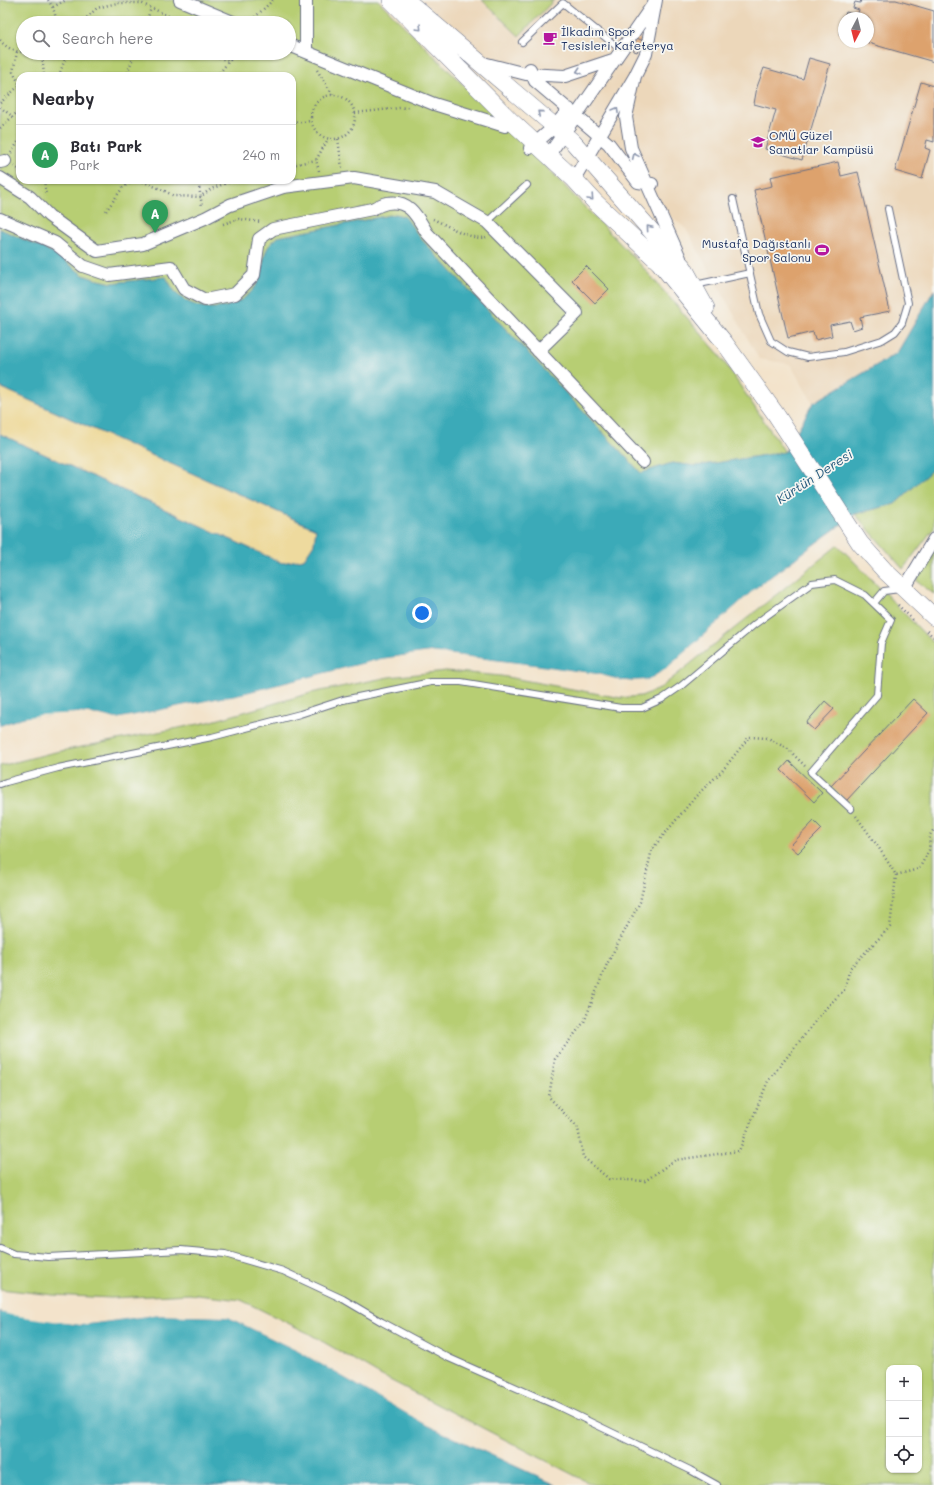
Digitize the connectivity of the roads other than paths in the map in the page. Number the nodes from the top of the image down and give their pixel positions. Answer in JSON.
{"nodes":[{"id":1,"x":180,"y":0,"type":"edge"},
{"id":2,"x":306,"y":0,"type":"edge"},
{"id":3,"x":391,"y":0,"type":"edge"},
{"id":4,"x":406,"y":0,"type":"edge"},
{"id":5,"x":656,"y":0,"type":"edge"},
{"id":6,"x":218,"y":16,"type":"edge"},
{"id":7,"x":522,"y":42,"type":"dead end"},
{"id":8,"x":296,"y":48,"type":"edge"},
{"id":9,"x":306,"y":52,"type":"junction"},
{"id":10,"x":619,"y":55,"type":"junction"},
{"id":11,"x":479,"y":61,"type":"junction"},
{"id":12,"x":531,"y":72,"type":"junction"},
{"id":13,"x":635,"y":76,"type":"junction"},
{"id":14,"x":572,"y":112,"type":"junction"},
{"id":15,"x":510,"y":120,"type":"junction"},
{"id":16,"x":559,"y":130,"type":"junction"},
{"id":17,"x":600,"y":136,"type":"junction"},
{"id":18,"x":532,"y":146,"type":"junction"},
{"id":19,"x":548,"y":156,"type":"junction"},
{"id":20,"x":588,"y":158,"type":"junction"},
{"id":21,"x":0,"y":178,"type":"edge"},
{"id":22,"x":574,"y":179,"type":"junction"},
{"id":23,"x":651,"y":184,"type":"junction"},
{"id":24,"x":526,"y":185,"type":"dead end"},
{"id":25,"x":733,"y":199,"type":"dead end"},
{"id":26,"x":888,"y":209,"type":"dead end"},
{"id":27,"x":0,"y":219,"type":"edge"},
{"id":28,"x":487,"y":222,"type":"junction"},
{"id":29,"x":684,"y":268,"type":"junction"},
{"id":30,"x":750,"y":273,"type":"junction"},
{"id":31,"x":694,"y":285,"type":"junction"},
{"id":32,"x":724,"y":342,"type":"junction"},
{"id":33,"x":538,"y":351,"type":"junction"},
{"id":34,"x":643,"y":462,"type":"dead end"},
{"id":35,"x":934,"y":539,"type":"edge"},
{"id":36,"x":904,"y":589,"type":"junction"},
{"id":37,"x":874,"y":603,"type":"junction"},
{"id":38,"x":934,"y":617,"type":"edge"},
{"id":39,"x":0,"y":784,"type":"edge"},
{"id":40,"x":851,"y":809,"type":"road end"},
{"id":41,"x":0,"y":1248,"type":"edge"},
{"id":42,"x":717,"y":1485,"type":"edge"}],
"edges":[{"from":1,"to":6,"type":"street"},
{"from":2,"to":9,"type":"street"},
{"from":3,"to":15,"type":"main road","one_way":true},
{"from":4,"to":11,"type":"main road"},
{"from":5,"to":10,"type":"street"},
{"from":5,"to":13,"type":"street"},
{"from":7,"to":10,"type":"lane"},
{"from":8,"to":9,"type":"street"},
{"from":9,"to":15,"type":"street"},
{"from":10,"to":12,"type":"street","one_way":true},
{"from":10,"to":14,"type":"street"},
{"from":11,"to":12,"type":"street"},
{"from":16,"to":11,"type":"main road","one_way":true},
{"from":12,"to":14,"type":"street"},
{"from":17,"to":13,"type":"street","one_way":true},
{"from":23,"to":13,"type":"street","one_way":true},
{"from":14,"to":16,"type":"street"},
{"from":14,"to":17,"type":"street"},
{"from":15,"to":18,"type":"main road"},
{"from":16,"to":18,"type":"street"},
{"from":16,"to":19,"type":"street"},
{"from":16,"to":20,"type":"main road"},
{"from":17,"to":20,"type":"street"},
{"from":17,"to":23,"type":"street"},
{"from":18,"to":19,"type":"main road"},
{"from":19,"to":22,"type":"main road"},
{"from":20,"to":22,"type":"street"},
{"from":29,"to":20,"type":"main road","one_way":true},
{"from":21,"to":28,"type":"street"},
{"from":22,"to":32,"type":"main road","one_way":true},
{"from":23,"to":29,"type":"street"},
{"from":24,"to":28,"type":"lane"},
{"from":25,"to":30,"type":"lane"},
{"from":26,"to":30,"type":"lane"},
{"from":27,"to":33,"type":"street"},
{"from":28,"to":33,"type":"street"},
{"from":29,"to":31,"type":"main road"},
{"from":30,"to":31,"type":"lane"},
{"from":31,"to":32,"type":"main road"},
{"from":32,"to":36,"type":"main road"},
{"from":33,"to":34,"type":"street"},
{"from":35,"to":36,"type":"street"},
{"from":36,"to":37,"type":"lane"},
{"from":36,"to":38,"type":"main road"},
{"from":37,"to":39,"type":"lane"},
{"from":37,"to":40,"type":"lane"},
{"from":41,"to":42,"type":"lane"}]}
